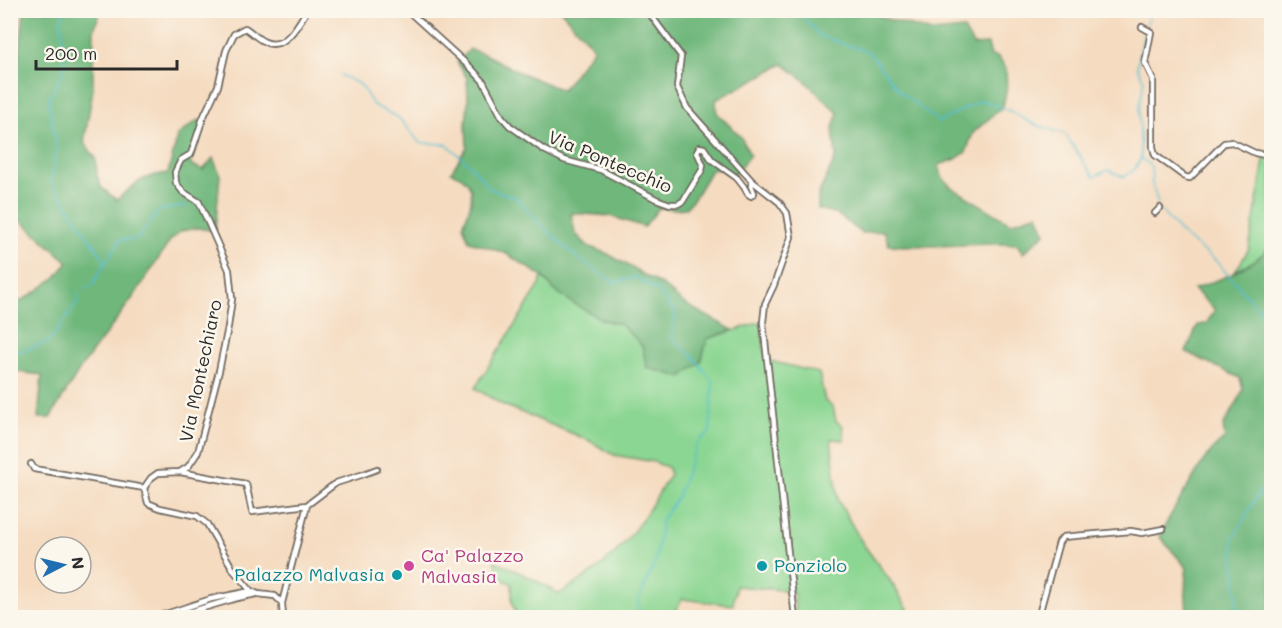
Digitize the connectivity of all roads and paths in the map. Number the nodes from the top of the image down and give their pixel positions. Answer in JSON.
{"nodes":[{"id":1,"x":307,"y":10,"type":"edge"},
{"id":2,"x":407,"y":10,"type":"edge"},
{"id":3,"x":647,"y":10,"type":"edge"},
{"id":4,"x":1142,"y":27,"type":"dead end"},
{"id":5,"x":1272,"y":161,"type":"edge"},
{"id":6,"x":752,"y":181,"type":"junction"},
{"id":7,"x":1160,"y":208,"type":"dead end"},
{"id":8,"x":1155,"y":213,"type":"dead end"},
{"id":9,"x":31,"y":464,"type":"dead end"},
{"id":10,"x":377,"y":469,"type":"dead end"},
{"id":11,"x":180,"y":472,"type":"junction"},
{"id":12,"x":144,"y":488,"type":"junction"},
{"id":13,"x":307,"y":505,"type":"junction"},
{"id":14,"x":1163,"y":529,"type":"dead end"},
{"id":15,"x":251,"y":591,"type":"junction"},
{"id":16,"x":257,"y":594,"type":"junction"},
{"id":17,"x":282,"y":603,"type":"junction"},
{"id":18,"x":154,"y":618,"type":"edge"},
{"id":19,"x":169,"y":618,"type":"edge"},
{"id":20,"x":283,"y":618,"type":"edge"},
{"id":21,"x":795,"y":618,"type":"edge"},
{"id":22,"x":1038,"y":618,"type":"edge"}],
"edges":[{"from":1,"to":11,"type":"street","name":"Via Montechiaro"},
{"from":2,"to":6,"type":"street","name":"Via Pontecchio"},
{"from":3,"to":6,"type":"street"},
{"from":4,"to":5,"type":"street"},
{"from":6,"to":21,"type":"street"},
{"from":7,"to":8,"type":"street"},
{"from":9,"to":12,"type":"street"},
{"from":10,"to":13,"type":"street"},
{"from":11,"to":12,"type":"street"},
{"from":11,"to":13,"type":"street"},
{"from":12,"to":15,"type":"street"},
{"from":13,"to":17,"type":"street"},
{"from":14,"to":22,"type":"street"},
{"from":15,"to":16,"type":"street"},
{"from":15,"to":18,"type":"street"},
{"from":16,"to":17,"type":"street"},
{"from":16,"to":19,"type":"street"},
{"from":17,"to":20,"type":"street"}]}
